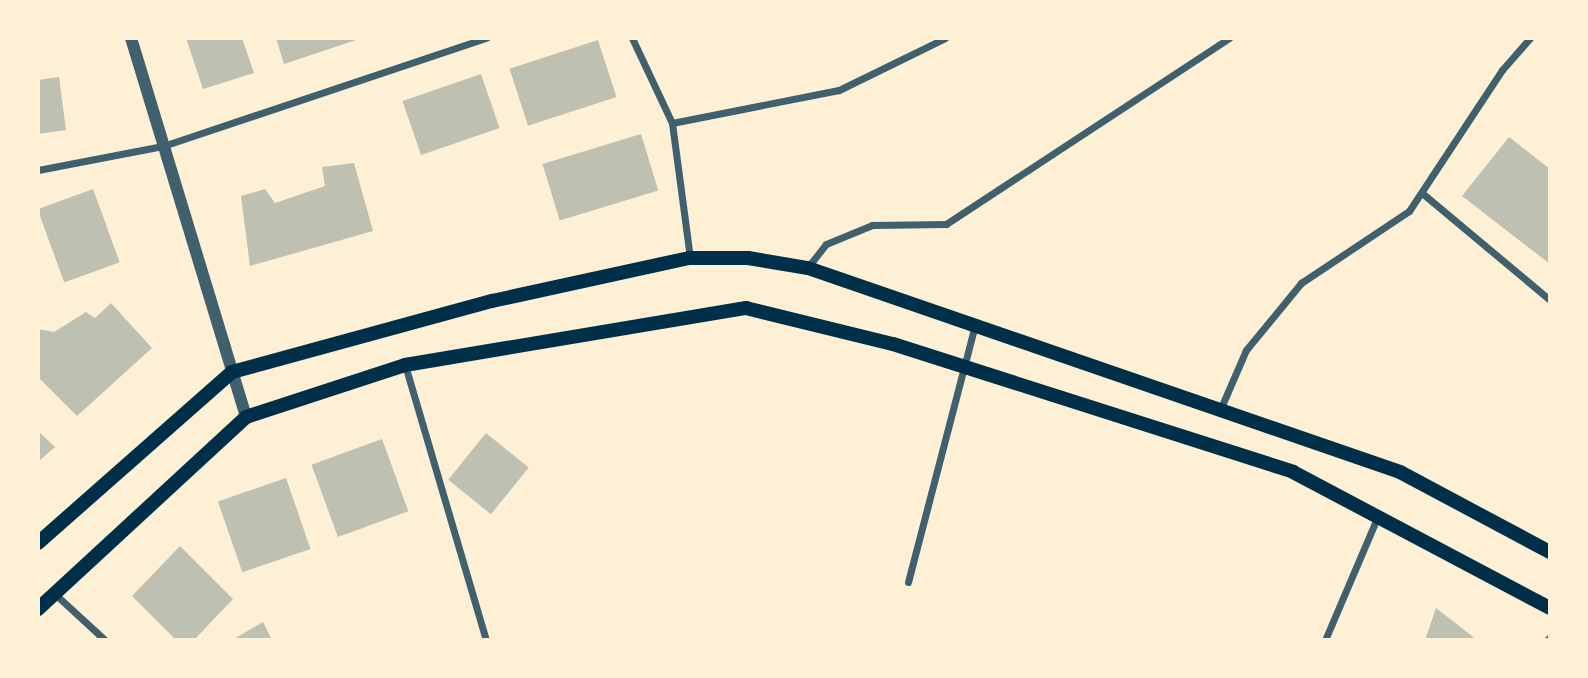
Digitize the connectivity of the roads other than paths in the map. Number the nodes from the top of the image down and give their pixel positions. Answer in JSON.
{"nodes":[{"id":1,"x":131,"y":38,"type":"edge"},
{"id":2,"x":486,"y":38,"type":"edge"},
{"id":3,"x":632,"y":38,"type":"edge"},
{"id":4,"x":945,"y":38,"type":"edge"},
{"id":5,"x":1229,"y":38,"type":"edge"},
{"id":6,"x":1530,"y":38,"type":"edge"},
{"id":7,"x":672,"y":123,"type":"junction"},
{"id":8,"x":163,"y":146,"type":"junction"},
{"id":9,"x":38,"y":170,"type":"edge"},
{"id":10,"x":1422,"y":193,"type":"junction"},
{"id":11,"x":690,"y":258,"type":"junction"},
{"id":12,"x":808,"y":268,"type":"junction"},
{"id":13,"x":1549,"y":300,"type":"edge"},
{"id":14,"x":975,"y":324,"type":"junction"},
{"id":15,"x":405,"y":365,"type":"junction"},
{"id":16,"x":965,"y":367,"type":"junction"},
{"id":17,"x":232,"y":372,"type":"junction"},
{"id":18,"x":1220,"y":410,"type":"junction"},
{"id":19,"x":246,"y":417,"type":"junction"},
{"id":20,"x":1377,"y":518,"type":"junction"},
{"id":21,"x":38,"y":543,"type":"edge"},
{"id":22,"x":1549,"y":552,"type":"edge"},
{"id":23,"x":908,"y":582,"type":"dead end"},
{"id":24,"x":56,"y":595,"type":"junction"},
{"id":25,"x":1549,"y":608,"type":"edge"},
{"id":26,"x":38,"y":609,"type":"edge"},
{"id":27,"x":105,"y":639,"type":"edge"},
{"id":28,"x":486,"y":639,"type":"edge"},
{"id":29,"x":1325,"y":639,"type":"edge"}],
"edges":[{"from":1,"to":8,"type":"street"},
{"from":2,"to":8,"type":"street"},
{"from":3,"to":7,"type":"street"},
{"from":4,"to":7,"type":"street"},
{"from":5,"to":12,"type":"street"},
{"from":6,"to":10,"type":"street"},
{"from":7,"to":11,"type":"street"},
{"from":8,"to":9,"type":"street"},
{"from":8,"to":17,"type":"street"},
{"from":10,"to":13,"type":"street"},
{"from":10,"to":18,"type":"street"},
{"from":11,"to":12,"type":"main road"},
{"from":11,"to":17,"type":"main road"},
{"from":12,"to":14,"type":"main road"},
{"from":14,"to":16,"type":"street"},
{"from":14,"to":18,"type":"main road"},
{"from":15,"to":16,"type":"main road"},
{"from":15,"to":19,"type":"main road"},
{"from":15,"to":28,"type":"street"},
{"from":16,"to":20,"type":"main road"},
{"from":16,"to":23,"type":"street"},
{"from":17,"to":19,"type":"street"},
{"from":17,"to":21,"type":"main road"},
{"from":18,"to":22,"type":"main road"},
{"from":19,"to":24,"type":"main road"},
{"from":20,"to":25,"type":"main road"},
{"from":20,"to":29,"type":"street"},
{"from":24,"to":26,"type":"main road"},
{"from":24,"to":27,"type":"street"}]}
